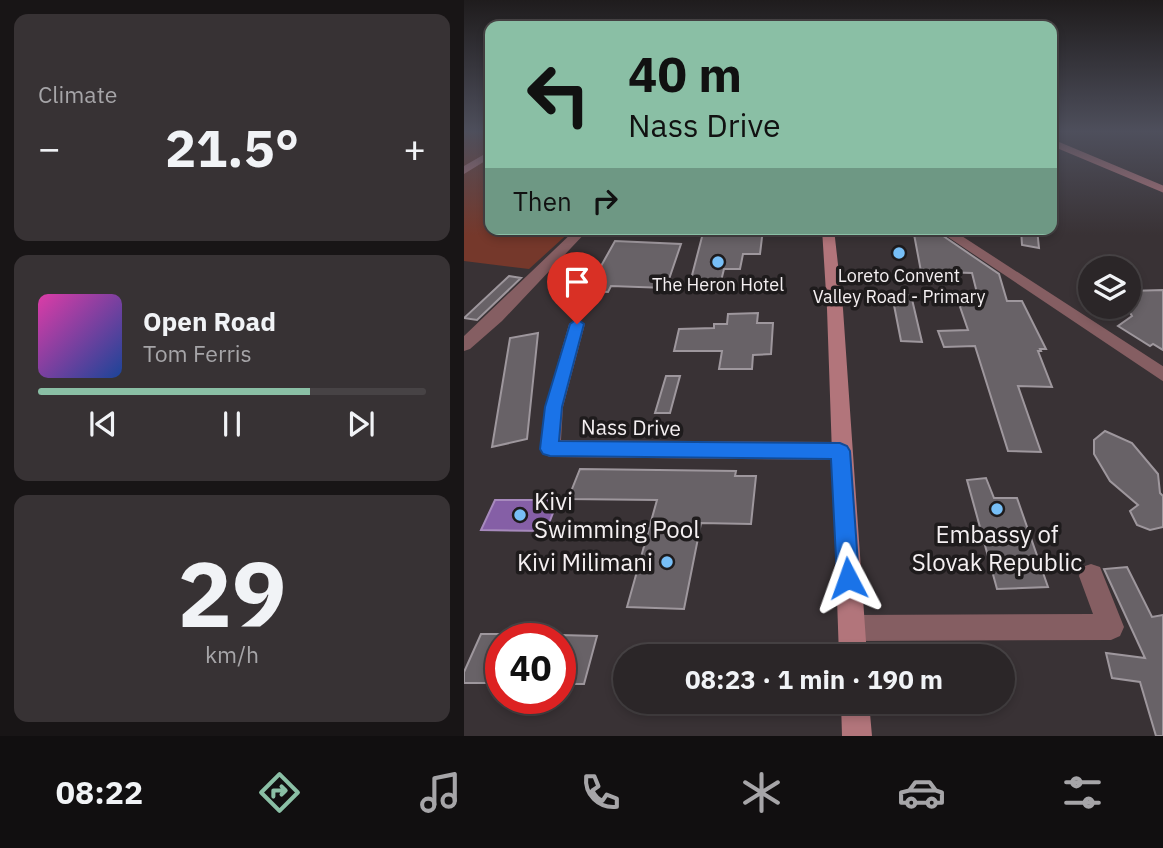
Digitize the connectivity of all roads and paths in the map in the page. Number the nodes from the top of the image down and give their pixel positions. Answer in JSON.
{"nodes":[{"id":1,"x":1108,"y":166,"type":"edge"},
{"id":2,"x":1163,"y":190,"type":"edge"},
{"id":3,"x":577,"y":235,"type":"edge"},
{"id":4,"x":829,"y":235,"type":"edge"},
{"id":5,"x":951,"y":235,"type":"edge"},
{"id":6,"x":577,"y":324,"type":"dead end"},
{"id":7,"x":464,"y":345,"type":"edge"},
{"id":8,"x":1163,"y":376,"type":"edge"},
{"id":9,"x":840,"y":451,"type":"junction"},
{"id":10,"x":1091,"y":576,"type":"dead end"},
{"id":11,"x":851,"y":628,"type":"junction"},
{"id":12,"x":852,"y":644,"type":"edge"},
{"id":13,"x":856,"y":714,"type":"edge"},
{"id":14,"x":857,"y":736,"type":"edge"}],
"edges":[{"from":1,"to":2,"type":"street"},
{"from":3,"to":7,"type":"street"},
{"from":4,"to":9,"type":"street"},
{"from":5,"to":8,"type":"street"},
{"from":6,"to":9,"type":"street","name":"Nass Drive"},
{"from":9,"to":11,"type":"street"},
{"from":10,"to":11,"type":"street"},
{"from":11,"to":12,"type":"street"},
{"from":13,"to":14,"type":"street"}]}
